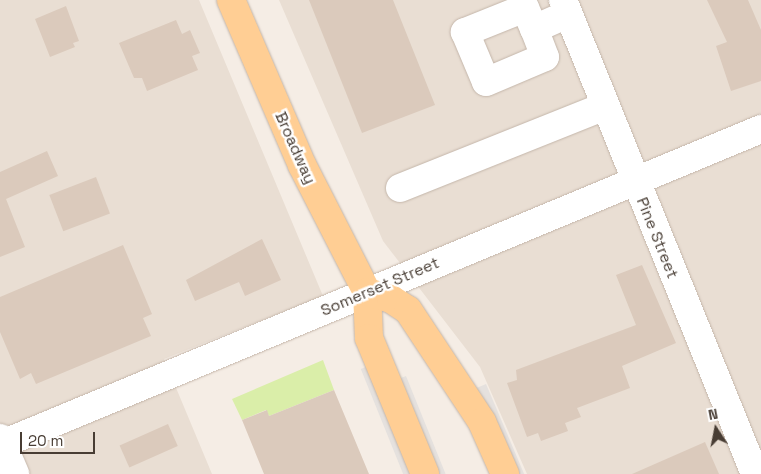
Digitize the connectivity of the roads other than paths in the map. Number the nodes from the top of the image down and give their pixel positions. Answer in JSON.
{"nodes":[{"id":1,"x":232,"y":0,"type":"edge"},
{"id":2,"x":565,"y":7,"type":"edge"},
{"id":3,"x":534,"y":29,"type":"dead end"},
{"id":4,"x":605,"y":106,"type":"junction"},
{"id":5,"x":761,"y":129,"type":"edge"},
{"id":6,"x":634,"y":181,"type":"junction"},
{"id":7,"x":400,"y":188,"type":"dead end"},
{"id":8,"x":367,"y":292,"type":"junction"},
{"id":9,"x":1,"y":443,"type":"edge"},
{"id":10,"x":15,"y":474,"type":"edge"},
{"id":11,"x":425,"y":474,"type":"edge"},
{"id":12,"x":505,"y":474,"type":"edge"},
{"id":13,"x":755,"y":474,"type":"edge"}],
"edges":[{"from":1,"to":8,"type":"main road","name":"Broadway"},
{"from":2,"to":3,"type":"street"},
{"from":2,"to":4,"type":"street","name":"Pine Street"},
{"from":4,"to":6,"type":"street","name":"Pine Street"},
{"from":4,"to":7,"type":"street"},
{"from":5,"to":6,"type":"street","name":"Somerset Street"},
{"from":6,"to":8,"type":"street","name":"Somerset Street"},
{"from":6,"to":13,"type":"street","name":"Pine Street"},
{"from":8,"to":9,"type":"street","name":"Somerset Street"},
{"from":8,"to":11,"type":"main road","name":"Broadway"},
{"from":8,"to":12,"type":"main road"},
{"from":9,"to":10,"type":"street"}]}
